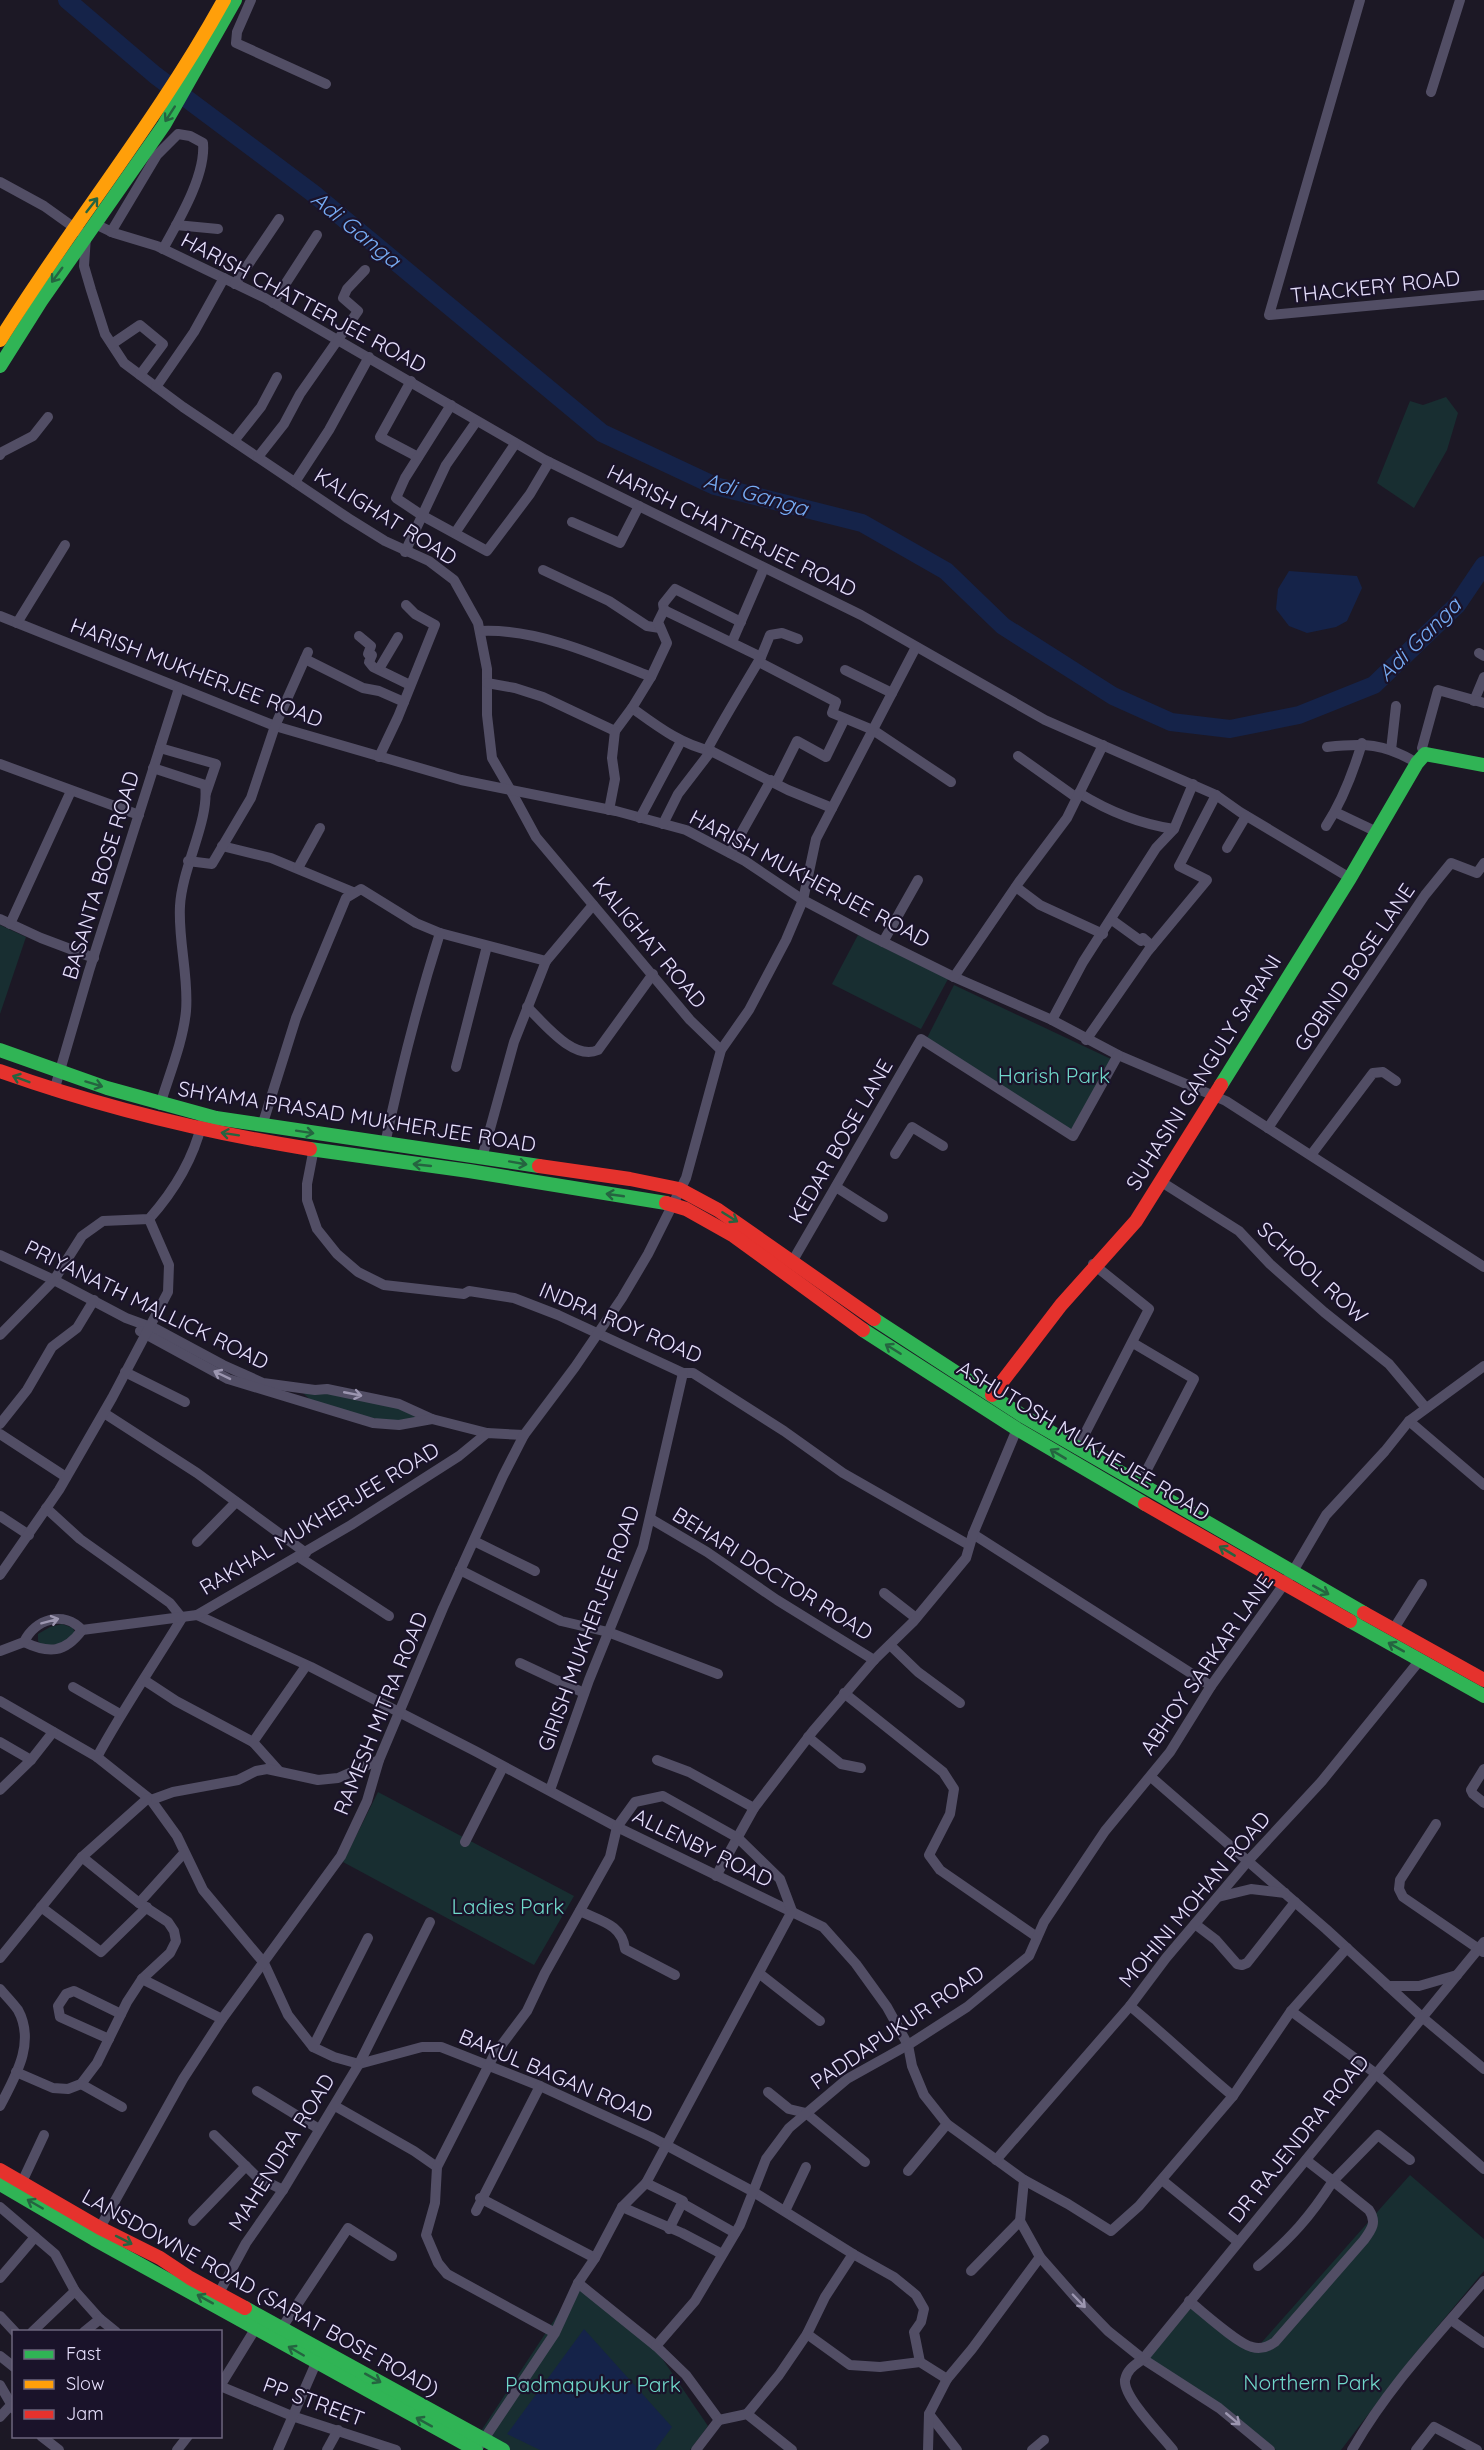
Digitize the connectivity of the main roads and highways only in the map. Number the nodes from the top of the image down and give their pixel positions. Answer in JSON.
{"nodes":[{"id":1,"x":224,"y":0,"type":"edge"},
{"id":2,"x":235,"y":0,"type":"edge"},
{"id":3,"x":197,"y":61,"type":"junction"},
{"id":4,"x":113,"y":189,"type":"junction"},
{"id":5,"x":0,"y":340,"type":"edge"},
{"id":6,"x":0,"y":366,"type":"edge"},
{"id":7,"x":1484,"y":765,"type":"edge"},
{"id":8,"x":0,"y":1050,"type":"edge"},
{"id":9,"x":0,"y":1071,"type":"edge"},
{"id":10,"x":202,"y":1122,"type":"junction"},
{"id":11,"x":679,"y":1189,"type":"joint"},
{"id":12,"x":673,"y":1204,"type":"joint"},
{"id":13,"x":992,"y":1395,"type":"junction"},
{"id":14,"x":1288,"y":1579,"type":"junction"},
{"id":15,"x":1484,"y":1680,"type":"edge"},
{"id":16,"x":1484,"y":1696,"type":"edge"},
{"id":17,"x":0,"y":2170,"type":"edge"},
{"id":18,"x":0,"y":2184,"type":"edge"},
{"id":19,"x":97,"y":2233,"type":"junction"},
{"id":20,"x":259,"y":2323,"type":"junction"},
{"id":21,"x":278,"y":2333,"type":"junction"},
{"id":22,"x":479,"y":2447,"type":"edge"},
{"id":23,"x":503,"y":2450,"type":"edge"}],
"edges":[{"from":1,"to":3,"type":"main road"},
{"from":2,"to":3,"type":"main road"},
{"from":3,"to":4,"type":"main road"},
{"from":5,"to":4,"type":"main road","one_way":true},
{"from":4,"to":6,"type":"main road","one_way":true},
{"from":7,"to":13,"type":"main road","name":"SUHASINI GANGULY SARANI"},
{"from":8,"to":10,"type":"main road","name":"SHYAMA PRASAD MUKHERJEE ROAD","one_way":true},
{"from":10,"to":9,"type":"main road","name":"SHYAMA PRASAD MUKHERJEE ROAD","one_way":true},
{"from":10,"to":11,"type":"main road","name":"SHYAMA PRASAD MUKHERJEE ROAD","one_way":true},
{"from":12,"to":10,"type":"main road","name":"SHYAMA PRASAD MUKHERJEE ROAD","one_way":true},
{"from":11,"to":13,"type":"main road","name":"ASHUTOSH MUKHEJEE ROAD","one_way":true},
{"from":14,"to":12,"type":"main road","name":"ASHUTOSH MUKHEJEE ROAD","one_way":true},
{"from":13,"to":14,"type":"main road","name":"ASHUTOSH MUKHEJEE ROAD"},
{"from":14,"to":15,"type":"main road","name":"ASHUTOSH MUKHEJEE ROAD","one_way":true},
{"from":16,"to":14,"type":"main road","name":"ASHUTOSH MUKHEJEE ROAD","one_way":true},
{"from":17,"to":19,"type":"main road","name":"LANSDOWNE ROAD (SARAT BOSE ROAD)"},
{"from":19,"to":18,"type":"main road","one_way":true},
{"from":20,"to":19,"type":"main road","one_way":true},
{"from":19,"to":20,"type":"main road","name":"LANSDOWNE ROAD (SARAT BOSE ROAD)","one_way":true},
{"from":20,"to":21,"type":"main road"},
{"from":21,"to":22,"type":"main road","name":"LANSDOWNE ROAD (SARAT BOSE ROAD)","one_way":true},
{"from":22,"to":21,"type":"main road","one_way":true},
{"from":22,"to":23,"type":"main road","name":"LANSDOWNE ROAD (SARAT BOSE ROAD)"}]}
